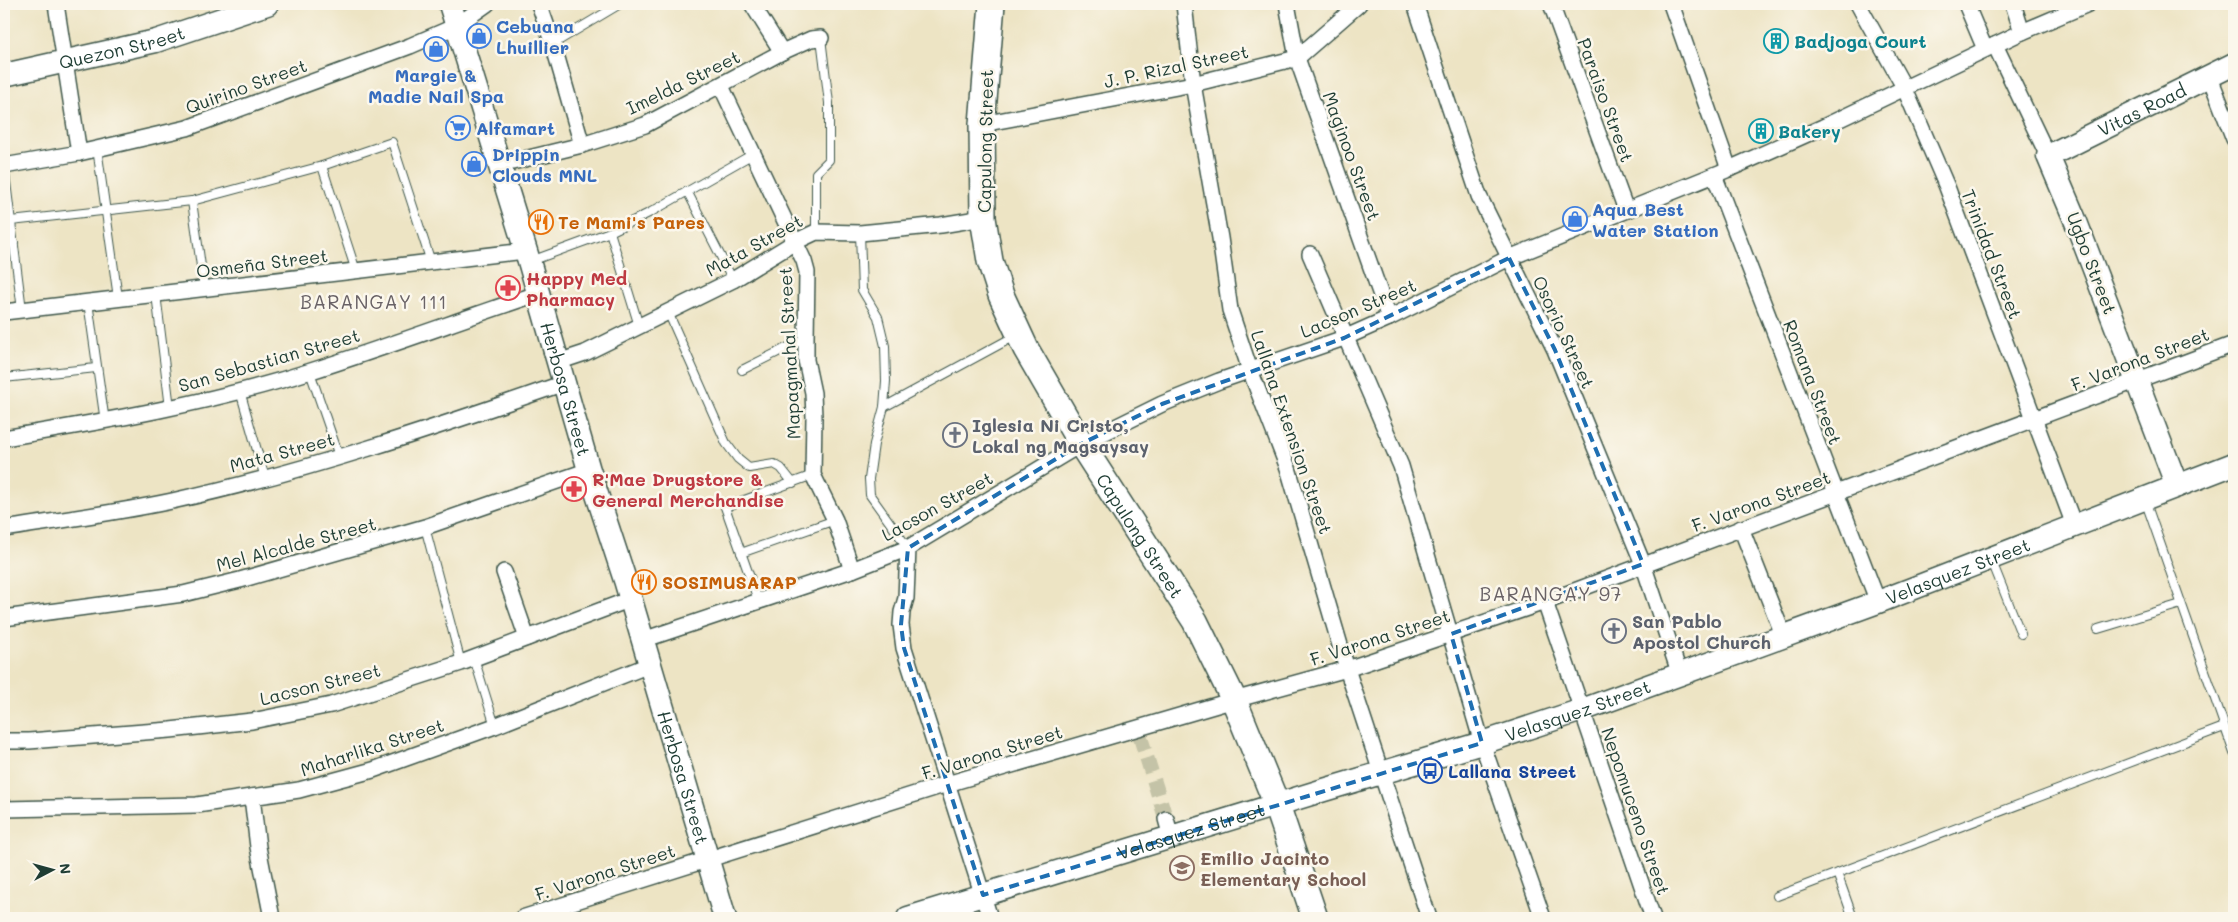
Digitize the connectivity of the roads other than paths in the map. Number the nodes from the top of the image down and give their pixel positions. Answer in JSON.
{"nodes":[{"id":1,"x":56,"y":4,"type":"edge"},
{"id":2,"x":267,"y":4,"type":"edge"},
{"id":3,"x":450,"y":4,"type":"edge"},
{"id":4,"x":487,"y":4,"type":"edge"},
{"id":5,"x":538,"y":4,"type":"edge"},
{"id":6,"x":620,"y":4,"type":"edge"},
{"id":7,"x":752,"y":4,"type":"edge"},
{"id":8,"x":992,"y":4,"type":"edge"},
{"id":9,"x":1184,"y":4,"type":"edge"},
{"id":10,"x":1287,"y":4,"type":"edge"},
{"id":11,"x":1359,"y":4,"type":"edge"},
{"id":12,"x":1415,"y":4,"type":"edge"},
{"id":13,"x":1551,"y":4,"type":"edge"},
{"id":14,"x":1671,"y":4,"type":"edge"},
{"id":15,"x":1858,"y":4,"type":"edge"},
{"id":16,"x":1966,"y":4,"type":"edge"},
{"id":17,"x":2013,"y":4,"type":"edge"},
{"id":18,"x":2088,"y":4,"type":"edge"},
{"id":19,"x":456,"y":26,"type":"junction"},
{"id":20,"x":2022,"y":32,"type":"junction"},
{"id":21,"x":822,"y":38,"type":"joint"},
{"id":22,"x":553,"y":44,"type":"junction"},
{"id":23,"x":1990,"y":47,"type":"junction"},
{"id":24,"x":782,"y":52,"type":"junction"},
{"id":25,"x":1297,"y":58,"type":"junction"},
{"id":26,"x":65,"y":60,"type":"junction"},
{"id":27,"x":2234,"y":64,"type":"edge"},
{"id":28,"x":4,"y":75,"type":"edge"},
{"id":29,"x":2209,"y":75,"type":"junction"},
{"id":30,"x":1193,"y":84,"type":"junction"},
{"id":31,"x":720,"y":86,"type":"junction"},
{"id":32,"x":1904,"y":87,"type":"junction"},
{"id":33,"x":982,"y":124,"type":"junction"},
{"id":34,"x":2234,"y":138,"type":"edge"},
{"id":35,"x":582,"y":145,"type":"junction"},
{"id":36,"x":97,"y":148,"type":"junction"},
{"id":37,"x":79,"y":153,"type":"junction"},
{"id":38,"x":753,"y":154,"type":"junction"},
{"id":39,"x":2048,"y":156,"type":"junction"},
{"id":40,"x":500,"y":165,"type":"junction"},
{"id":41,"x":4,"y":166,"type":"edge"},
{"id":42,"x":322,"y":166,"type":"junction"},
{"id":43,"x":1729,"y":169,"type":"junction"},
{"id":44,"x":1714,"y":175,"type":"junction"},
{"id":45,"x":687,"y":191,"type":"junction"},
{"id":46,"x":192,"y":200,"type":"junction"},
{"id":47,"x":1626,"y":210,"type":"junction"},
{"id":48,"x":106,"y":212,"type":"junction"},
{"id":49,"x":983,"y":218,"type":"junction"},
{"id":50,"x":11,"y":221,"type":"junction"},
{"id":51,"x":610,"y":232,"type":"junction"},
{"id":52,"x":816,"y":232,"type":"junction"},
{"id":53,"x":860,"y":233,"type":"junction"},
{"id":54,"x":14,"y":242,"type":"junction"},
{"id":55,"x":795,"y":242,"type":"junction"},
{"id":56,"x":4,"y":243,"type":"edge"},
{"id":57,"x":1310,"y":254,"type":"dead end"},
{"id":58,"x":527,"y":256,"type":"junction"},
{"id":59,"x":1509,"y":258,"type":"junction"},
{"id":60,"x":432,"y":262,"type":"junction"},
{"id":61,"x":356,"y":271,"type":"junction"},
{"id":62,"x":733,"y":280,"type":"junction"},
{"id":63,"x":204,"y":288,"type":"junction"},
{"id":64,"x":156,"y":294,"type":"junction"},
{"id":65,"x":537,"y":294,"type":"junction"},
{"id":66,"x":118,"y":298,"type":"junction"},
{"id":67,"x":88,"y":302,"type":"junction"},
{"id":68,"x":22,"y":310,"type":"junction"},
{"id":69,"x":4,"y":312,"type":"edge"},
{"id":70,"x":668,"y":312,"type":"junction"},
{"id":71,"x":1390,"y":318,"type":"junction"},
{"id":72,"x":640,"y":326,"type":"junction"},
{"id":73,"x":1019,"y":334,"type":"junction"},
{"id":74,"x":806,"y":338,"type":"junction"},
{"id":75,"x":1344,"y":338,"type":"junction"},
{"id":76,"x":2234,"y":344,"type":"edge"},
{"id":77,"x":96,"y":368,"type":"junction"},
{"id":78,"x":742,"y":370,"type":"dead end"},
{"id":79,"x":1250,"y":370,"type":"junction"},
{"id":80,"x":310,"y":372,"type":"junction"},
{"id":81,"x":561,"y":372,"type":"junction"},
{"id":82,"x":4,"y":378,"type":"edge"},
{"id":83,"x":2136,"y":380,"type":"junction"},
{"id":84,"x":240,"y":391,"type":"junction"},
{"id":85,"x":884,"y":407,"type":"junction"},
{"id":86,"x":170,"y":408,"type":"junction"},
{"id":87,"x":2035,"y":419,"type":"junction"},
{"id":88,"x":105,"y":422,"type":"junction"},
{"id":89,"x":4,"y":438,"type":"edge"},
{"id":90,"x":1081,"y":444,"type":"junction"},
{"id":91,"x":339,"y":456,"type":"junction"},
{"id":92,"x":2234,"y":464,"type":"edge"},
{"id":93,"x":589,"y":470,"type":"junction"},
{"id":94,"x":813,"y":475,"type":"junction"},
{"id":95,"x":265,"y":478,"type":"junction"},
{"id":96,"x":793,"y":483,"type":"junction"},
{"id":97,"x":2176,"y":486,"type":"junction"},
{"id":98,"x":1836,"y":494,"type":"junction"},
{"id":99,"x":2144,"y":499,"type":"junction"},
{"id":100,"x":835,"y":520,"type":"junction"},
{"id":101,"x":2074,"y":525,"type":"junction"},
{"id":102,"x":425,"y":528,"type":"junction"},
{"id":103,"x":1741,"y":528,"type":"junction"},
{"id":104,"x":4,"y":529,"type":"edge"},
{"id":105,"x":908,"y":548,"type":"junction"},
{"id":106,"x":741,"y":553,"type":"junction"},
{"id":107,"x":1990,"y":558,"type":"junction"},
{"id":108,"x":1643,"y":564,"type":"junction"},
{"id":109,"x":852,"y":570,"type":"junction"},
{"id":110,"x":504,"y":572,"type":"dead end"},
{"id":111,"x":631,"y":599,"type":"junction"},
{"id":112,"x":758,"y":600,"type":"junction"},
{"id":113,"x":1545,"y":602,"type":"junction"},
{"id":114,"x":1878,"y":602,"type":"junction"},
{"id":115,"x":2181,"y":604,"type":"junction"},
{"id":116,"x":4,"y":618,"type":"edge"},
{"id":117,"x":2098,"y":630,"type":"dead end"},
{"id":118,"x":1451,"y":634,"type":"junction"},
{"id":119,"x":2020,"y":634,"type":"dead end"},
{"id":120,"x":1784,"y":637,"type":"junction"},
{"id":121,"x":527,"y":638,"type":"junction"},
{"id":122,"x":643,"y":640,"type":"junction"},
{"id":123,"x":468,"y":661,"type":"junction"},
{"id":124,"x":649,"y":665,"type":"junction"},
{"id":125,"x":1347,"y":669,"type":"junction"},
{"id":126,"x":1680,"y":675,"type":"junction"},
{"id":127,"x":1234,"y":700,"type":"junction"},
{"id":128,"x":1582,"y":710,"type":"junction"},
{"id":129,"x":496,"y":726,"type":"junction"},
{"id":130,"x":2224,"y":727,"type":"junction"},
{"id":131,"x":4,"y":741,"type":"edge"},
{"id":132,"x":1482,"y":743,"type":"junction"},
{"id":133,"x":2234,"y":753,"type":"edge"},
{"id":134,"x":1383,"y":774,"type":"junction"},
{"id":135,"x":947,"y":784,"type":"junction"},
{"id":136,"x":252,"y":797,"type":"junction"},
{"id":137,"x":1277,"y":805,"type":"junction"},
{"id":138,"x":4,"y":809,"type":"edge"},
{"id":139,"x":708,"y":859,"type":"junction"},
{"id":140,"x":1837,"y":873,"type":"junction"},
{"id":141,"x":983,"y":896,"type":"junction"},
{"id":142,"x":1777,"y":896,"type":"dead end"},
{"id":143,"x":272,"y":918,"type":"edge"},
{"id":144,"x":522,"y":918,"type":"edge"},
{"id":145,"x":725,"y":918,"type":"edge"},
{"id":146,"x":908,"y":918,"type":"edge"},
{"id":147,"x":990,"y":918,"type":"edge"},
{"id":148,"x":1315,"y":918,"type":"edge"},
{"id":149,"x":1430,"y":918,"type":"edge"},
{"id":150,"x":1543,"y":918,"type":"edge"},
{"id":151,"x":1653,"y":918,"type":"edge"},
{"id":152,"x":1853,"y":918,"type":"edge"}],
"edges":[{"from":1,"to":26,"type":"street"},
{"from":2,"to":26,"type":"street","name":"Quezon Street"},
{"from":3,"to":19,"type":"street","name":"Herbosa Street"},
{"from":4,"to":19,"type":"street","name":"Quirino Street"},
{"from":5,"to":22,"type":"street"},
{"from":6,"to":22,"type":"lane"},
{"from":7,"to":24,"type":"street"},
{"from":8,"to":33,"type":"main road","name":"Capulong Street"},
{"from":9,"to":30,"type":"street","name":"Lallana Extension Street"},
{"from":10,"to":25,"type":"street","name":"Maginoo Street"},
{"from":11,"to":25,"type":"street","name":"J. P. Rizal Street"},
{"from":12,"to":59,"type":"street","name":"Osorio Street"},
{"from":13,"to":47,"type":"street","name":"Paraiso Street"},
{"from":14,"to":43,"type":"street"},
{"from":15,"to":32,"type":"street","name":"Trinidad Street"},
{"from":16,"to":23,"type":"street","name":"Ugbo Street"},
{"from":17,"to":20,"type":"street"},
{"from":18,"to":20,"type":"street","name":"Lacson Street"},
{"from":19,"to":36,"type":"street","name":"Quirino Street"},
{"from":19,"to":40,"type":"street","name":"Herbosa Street"},
{"from":20,"to":23,"type":"street","name":"Lacson Street"},
{"from":21,"to":24,"type":"street","name":"Imelda Street"},
{"from":21,"to":52,"type":"lane"},
{"from":22,"to":35,"type":"street"},
{"from":23,"to":32,"type":"street","name":"Lacson Street"},
{"from":23,"to":39,"type":"street","name":"Ugbo Street"},
{"from":24,"to":31,"type":"street","name":"Imelda Street"},
{"from":25,"to":30,"type":"street","name":"J. P. Rizal Street"},
{"from":25,"to":71,"type":"street","name":"Maginoo Street"},
{"from":26,"to":28,"type":"street","name":"Quezon Street"},
{"from":26,"to":37,"type":"street"},
{"from":27,"to":29,"type":"street","name":"Vitas Road"},
{"from":29,"to":34,"type":"street"},
{"from":29,"to":39,"type":"street","name":"Vitas Road"},
{"from":30,"to":33,"type":"street","name":"J. P. Rizal Street"},
{"from":30,"to":79,"type":"street","name":"Lallana Extension Street"},
{"from":31,"to":35,"type":"street","name":"Imelda Street"},
{"from":31,"to":38,"type":"street","name":"Mapagmahal Street"},
{"from":32,"to":43,"type":"street","name":"Lacson Street"},
{"from":32,"to":87,"type":"street","name":"Trinidad Street"},
{"from":33,"to":49,"type":"main road","name":"Capulong Street"},
{"from":35,"to":40,"type":"street","name":"Imelda Street"},
{"from":36,"to":37,"type":"street","name":"Quirino Street"},
{"from":36,"to":48,"type":"lane"},
{"from":37,"to":41,"type":"street","name":"Quirino Street"},
{"from":38,"to":45,"type":"lane"},
{"from":38,"to":55,"type":"street","name":"Mapagmahal Street"},
{"from":39,"to":83,"type":"street","name":"Ugbo Street"},
{"from":40,"to":58,"type":"street","name":"Herbosa Street"},
{"from":41,"to":50,"type":"lane"},
{"from":42,"to":46,"type":"lane"},
{"from":42,"to":60,"type":"lane"},
{"from":42,"to":61,"type":"lane"},
{"from":43,"to":44,"type":"street","name":"Lacson Street"},
{"from":44,"to":47,"type":"street","name":"Lacson Street"},
{"from":44,"to":98,"type":"street","name":"Romana Street"},
{"from":45,"to":51,"type":"lane"},
{"from":45,"to":62,"type":"lane"},
{"from":46,"to":48,"type":"lane"},
{"from":46,"to":63,"type":"lane"},
{"from":47,"to":59,"type":"street","name":"Lacson Street"},
{"from":48,"to":50,"type":"lane"},
{"from":48,"to":66,"type":"lane"},
{"from":49,"to":53,"type":"street","name":"Mata Street"},
{"from":49,"to":73,"type":"main road","name":"Capulong Street"},
{"from":50,"to":54,"type":"lane"},
{"from":51,"to":58,"type":"lane"},
{"from":51,"to":72,"type":"lane"},
{"from":52,"to":53,"type":"street","name":"Mata Street"},
{"from":52,"to":55,"type":"street","name":"Mata Street"},
{"from":53,"to":85,"type":"lane"},
{"from":54,"to":56,"type":"lane"},
{"from":54,"to":68,"type":"lane"},
{"from":55,"to":62,"type":"street","name":"Mata Street"},
{"from":55,"to":74,"type":"street","name":"Mapagmahal Street"},
{"from":57,"to":75,"type":"street"},
{"from":58,"to":60,"type":"street","name":"Osmeña Street"},
{"from":58,"to":65,"type":"street","name":"Herbosa Street"},
{"from":59,"to":71,"type":"street","name":"Lacson Street"},
{"from":59,"to":108,"type":"street","name":"Osorio Street"},
{"from":60,"to":61,"type":"street","name":"Osmeña Street"},
{"from":61,"to":63,"type":"street","name":"Osmeña Street"},
{"from":62,"to":70,"type":"street","name":"Mata Street"},
{"from":63,"to":64,"type":"street","name":"Osmeña Street"},
{"from":64,"to":66,"type":"street","name":"Osmeña Street"},
{"from":64,"to":86,"type":"lane"},
{"from":65,"to":80,"type":"street","name":"San Sebastian Street"},
{"from":65,"to":81,"type":"street","name":"Herbosa Street"},
{"from":66,"to":67,"type":"street","name":"Osmeña Street"},
{"from":67,"to":68,"type":"street","name":"Osmeña Street"},
{"from":67,"to":77,"type":"lane"},
{"from":68,"to":69,"type":"street","name":"Osmeña Street"},
{"from":70,"to":72,"type":"street","name":"Mata Street"},
{"from":70,"to":96,"type":"lane"},
{"from":71,"to":75,"type":"street","name":"Lacson Street"},
{"from":72,"to":81,"type":"street","name":"Mata Street"},
{"from":73,"to":85,"type":"lane"},
{"from":73,"to":90,"type":"main road","name":"Capulong Street"},
{"from":74,"to":78,"type":"lane"},
{"from":74,"to":94,"type":"street","name":"Mapagmahal Street"},
{"from":75,"to":79,"type":"street","name":"Lacson Street"},
{"from":75,"to":118,"type":"street"},
{"from":76,"to":83,"type":"street","name":"F. Varona Street"},
{"from":77,"to":82,"type":"lane"},
{"from":77,"to":88,"type":"lane"},
{"from":79,"to":90,"type":"street","name":"Lacson Street"},
{"from":79,"to":125,"type":"street","name":"Lallana Extension Street"},
{"from":80,"to":84,"type":"street","name":"San Sebastian Street"},
{"from":80,"to":91,"type":"lane"},
{"from":81,"to":91,"type":"street","name":"Mata Street"},
{"from":81,"to":93,"type":"street","name":"Herbosa Street"},
{"from":83,"to":87,"type":"street","name":"F. Varona Street"},
{"from":83,"to":97,"type":"street","name":"Ugbo Street"},
{"from":84,"to":86,"type":"street","name":"San Sebastian Street"},
{"from":84,"to":95,"type":"lane"},
{"from":85,"to":105,"type":"lane"},
{"from":86,"to":88,"type":"street","name":"San Sebastian Street"},
{"from":87,"to":98,"type":"street","name":"F. Varona Street"},
{"from":87,"to":101,"type":"street","name":"Trinidad Street"},
{"from":88,"to":89,"type":"street","name":"San Sebastian Street"},
{"from":90,"to":105,"type":"street","name":"Lacson Street"},
{"from":90,"to":127,"type":"main road","name":"Capulong Street"},
{"from":91,"to":95,"type":"street","name":"Mata Street"},
{"from":92,"to":97,"type":"street","name":"Velasquez Street"},
{"from":93,"to":102,"type":"street","name":"Mel Alcalde Street"},
{"from":93,"to":111,"type":"street","name":"Herbosa Street"},
{"from":94,"to":96,"type":"lane"},
{"from":94,"to":100,"type":"street","name":"Mapagmahal Street"},
{"from":95,"to":104,"type":"street","name":"Mata Street"},
{"from":96,"to":106,"type":"lane"},
{"from":97,"to":99,"type":"street","name":"Velasquez Street"},
{"from":98,"to":103,"type":"street","name":"F. Varona Street"},
{"from":98,"to":114,"type":"street","name":"Romana Street"},
{"from":99,"to":101,"type":"street","name":"Velasquez Street"},
{"from":99,"to":115,"type":"lane"},
{"from":100,"to":106,"type":"lane"},
{"from":100,"to":109,"type":"street","name":"Mapagmahal Street"},
{"from":101,"to":107,"type":"street","name":"Velasquez Street"},
{"from":102,"to":116,"type":"street","name":"Mel Alcalde Street"},
{"from":102,"to":123,"type":"lane"},
{"from":103,"to":108,"type":"street","name":"F. Varona Street"},
{"from":103,"to":120,"type":"street"},
{"from":105,"to":109,"type":"street","name":"Lacson Street"},
{"from":105,"to":135,"type":"street"},
{"from":106,"to":112,"type":"lane"},
{"from":107,"to":114,"type":"street","name":"Velasquez Street"},
{"from":107,"to":119,"type":"lane"},
{"from":108,"to":113,"type":"street","name":"F. Varona Street"},
{"from":108,"to":126,"type":"street","name":"Osorio Street"},
{"from":109,"to":112,"type":"street","name":"Lacson Street"},
{"from":110,"to":121,"type":"street"},
{"from":111,"to":121,"type":"street","name":"Lacson Street"},
{"from":111,"to":122,"type":"street","name":"Herbosa Street"},
{"from":112,"to":122,"type":"street","name":"Lacson Street"},
{"from":113,"to":118,"type":"street","name":"F. Varona Street"},
{"from":113,"to":128,"type":"street","name":"Nepomuceno Street"},
{"from":114,"to":120,"type":"street","name":"Velasquez Street"},
{"from":115,"to":117,"type":"lane"},
{"from":115,"to":130,"type":"lane"},
{"from":118,"to":125,"type":"street","name":"F. Varona Street"},
{"from":118,"to":132,"type":"street"},
{"from":120,"to":126,"type":"street","name":"Velasquez Street"},
{"from":121,"to":123,"type":"street","name":"Lacson Street"},
{"from":122,"to":124,"type":"street","name":"Herbosa Street"},
{"from":123,"to":129,"type":"lane"},
{"from":123,"to":131,"type":"street","name":"Lacson Street"},
{"from":124,"to":129,"type":"street","name":"Maharlika Street"},
{"from":124,"to":139,"type":"street","name":"Herbosa Street"},
{"from":125,"to":127,"type":"street","name":"F. Varona Street"},
{"from":125,"to":134,"type":"street","name":"Lallana Extension Street"},
{"from":126,"to":128,"type":"street","name":"Velasquez Street"},
{"from":127,"to":135,"type":"street","name":"F. Varona Street"},
{"from":127,"to":137,"type":"main road","name":"Capulong Street"},
{"from":128,"to":132,"type":"street","name":"Velasquez Street"},
{"from":128,"to":151,"type":"street","name":"Nepomuceno Street"},
{"from":129,"to":136,"type":"street","name":"Maharlika Street"},
{"from":130,"to":133,"type":"lane"},
{"from":130,"to":140,"type":"lane"},
{"from":132,"to":134,"type":"street","name":"Velasquez Street"},
{"from":132,"to":150,"type":"street"},
{"from":134,"to":137,"type":"street","name":"Velasquez Street"},
{"from":134,"to":149,"type":"street","name":"Lallana Extension Street"},
{"from":135,"to":139,"type":"street","name":"F. Varona Street"},
{"from":135,"to":141,"type":"street"},
{"from":136,"to":138,"type":"street","name":"Maharlika Street"},
{"from":136,"to":143,"type":"street"},
{"from":137,"to":141,"type":"street","name":"Velasquez Street"},
{"from":137,"to":148,"type":"main road","name":"Capulong Street"},
{"from":139,"to":144,"type":"street","name":"F. Varona Street"},
{"from":139,"to":145,"type":"street","name":"Herbosa Street"},
{"from":140,"to":142,"type":"lane"},
{"from":140,"to":152,"type":"lane"},
{"from":141,"to":146,"type":"street","name":"Velasquez Street"},
{"from":141,"to":147,"type":"street"}]}
